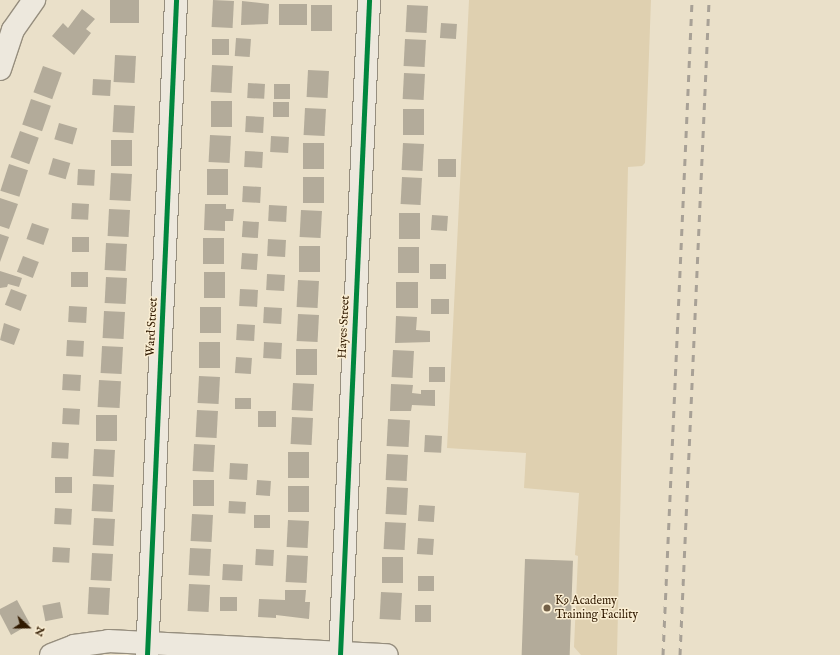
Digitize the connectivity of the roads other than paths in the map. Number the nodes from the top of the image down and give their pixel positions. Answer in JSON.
{"nodes":[{"id":1,"x":34,"y":0,"type":"edge"},
{"id":2,"x":176,"y":0,"type":"edge"},
{"id":3,"x":369,"y":0,"type":"edge"},
{"id":4,"x":0,"y":69,"type":"edge"},
{"id":5,"x":148,"y":649,"type":"edge"},
{"id":6,"x":340,"y":654,"type":"edge"},
{"id":7,"x":51,"y":655,"type":"edge"},
{"id":8,"x":387,"y":655,"type":"edge"}],
"edges":[{"from":1,"to":4,"type":"street"},
{"from":2,"to":5,"type":"street","name":"Ward Street"},
{"from":3,"to":6,"type":"street","name":"Hayes Street"},
{"from":5,"to":6,"type":"street"},
{"from":5,"to":7,"type":"street"},
{"from":6,"to":8,"type":"street"}]}
